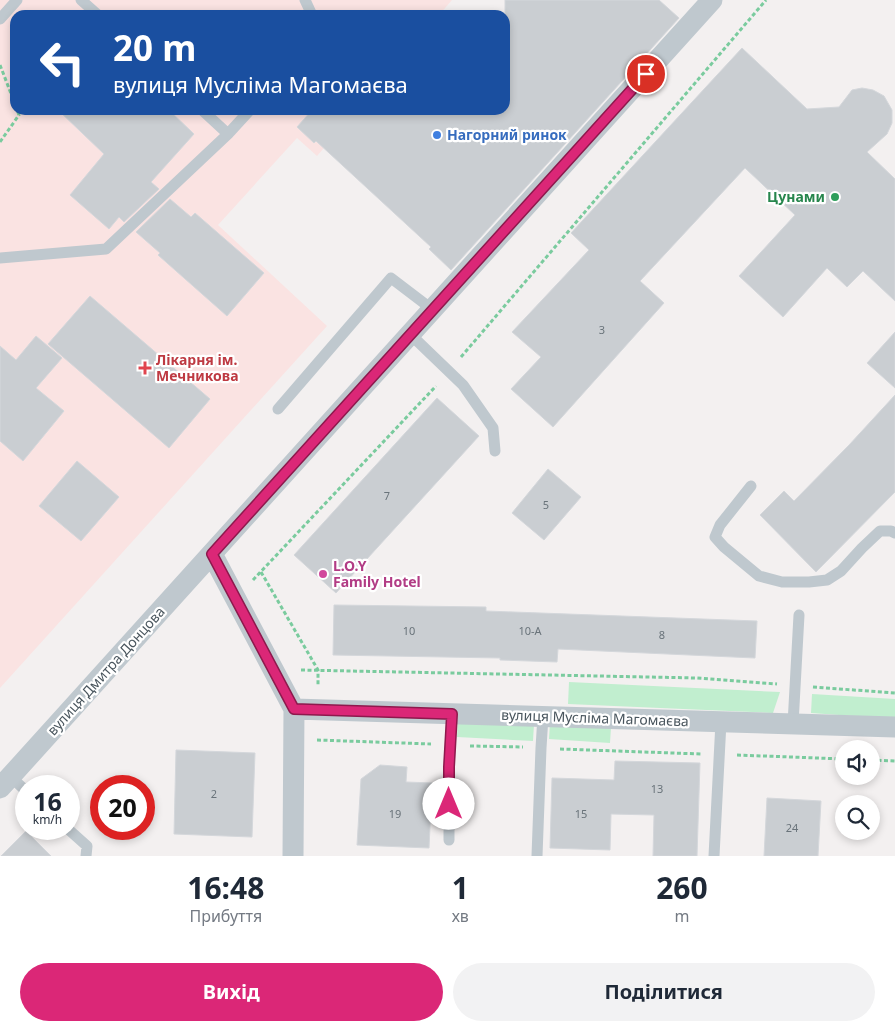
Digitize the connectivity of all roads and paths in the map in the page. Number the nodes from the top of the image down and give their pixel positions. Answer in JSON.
{"nodes":[{"id":1,"x":17,"y":0,"type":"edge"},
{"id":2,"x":81,"y":0,"type":"edge"},
{"id":3,"x":712,"y":0,"type":"edge"},
{"id":4,"x":766,"y":0,"type":"edge"},
{"id":5,"x":92,"y":10,"type":"edge"},
{"id":6,"x":0,"y":19,"type":"edge"},
{"id":7,"x":0,"y":64,"type":"edge"},
{"id":8,"x":10,"y":91,"type":"edge"},
{"id":9,"x":19,"y":115,"type":"edge"},
{"id":10,"x":207,"y":115,"type":"edge"},
{"id":11,"x":245,"y":115,"type":"edge"},
{"id":12,"x":228,"y":134,"type":"junction"},
{"id":13,"x":0,"y":142,"type":"edge"},
{"id":14,"x":0,"y":258,"type":"edge"},
{"id":15,"x":433,"y":310,"type":"junction"},
{"id":16,"x":410,"y":334,"type":"junction"},
{"id":17,"x":449,"y":371,"type":"junction"},
{"id":18,"x":278,"y":409,"type":"dead end"},
{"id":19,"x":495,"y":451,"type":"dead end"},
{"id":20,"x":750,"y":486,"type":"dead end"},
{"id":21,"x":895,"y":534,"type":"edge"},
{"id":22,"x":212,"y":554,"type":"junction"},
{"id":23,"x":261,"y":572,"type":"junction"},
{"id":24,"x":236,"y":599,"type":"junction"},
{"id":25,"x":799,"y":615,"type":"dead end"},
{"id":26,"x":273,"y":669,"type":"junction"},
{"id":27,"x":318,"y":670,"type":"junction"},
{"id":28,"x":794,"y":685,"type":"junction"},
{"id":29,"x":895,"y":693,"type":"edge"},
{"id":30,"x":294,"y":709,"type":"junction"},
{"id":31,"x":452,"y":714,"type":"junction"},
{"id":32,"x":543,"y":716,"type":"junction"},
{"id":33,"x":720,"y":722,"type":"junction"},
{"id":34,"x":793,"y":724,"type":"junction"},
{"id":35,"x":895,"y":727,"type":"edge"},
{"id":36,"x":294,"y":740,"type":"junction"},
{"id":37,"x":450,"y":745,"type":"junction"},
{"id":38,"x":540,"y":748,"type":"junction"},
{"id":39,"x":718,"y":754,"type":"junction"},
{"id":40,"x":835,"y":759,"type":"edge"},
{"id":41,"x":880,"y":760,"type":"edge"},
{"id":42,"x":895,"y":760,"type":"edge"},
{"id":43,"x":5,"y":782,"type":"edge"},
{"id":44,"x":80,"y":840,"type":"edge"},
{"id":45,"x":448,"y":840,"type":"dead end"},
{"id":46,"x":86,"y":856,"type":"edge"},
{"id":47,"x":293,"y":856,"type":"edge"},
{"id":48,"x":537,"y":856,"type":"edge"},
{"id":49,"x":714,"y":856,"type":"edge"}],
"edges":[{"from":1,"to":6,"type":"lane"},
{"from":2,"to":5,"type":"lane"},
{"from":3,"to":15,"type":"street","name":"вулиця Дмитра Донцова"},
{"from":4,"to":17,"type":"path"},
{"from":7,"to":8,"type":"path"},
{"from":9,"to":13,"type":"path"},
{"from":10,"to":12,"type":"lane"},
{"from":11,"to":12,"type":"lane"},
{"from":12,"to":14,"type":"lane"},
{"from":15,"to":16,"type":"street","name":"вулиця Дмитра Донцова"},
{"from":15,"to":18,"type":"lane"},
{"from":16,"to":17,"type":"lane"},
{"from":16,"to":22,"type":"street","name":"вулиця Дмитра Донцова"},
{"from":17,"to":19,"type":"lane"},
{"from":17,"to":23,"type":"path"},
{"from":20,"to":21,"type":"lane"},
{"from":22,"to":24,"type":"street"},
{"from":22,"to":43,"type":"street","name":"вулиця Дмитра Донцова"},
{"from":23,"to":24,"type":"path"},
{"from":23,"to":27,"type":"path"},
{"from":24,"to":26,"type":"street"},
{"from":25,"to":28,"type":"lane"},
{"from":26,"to":27,"type":"path"},
{"from":26,"to":30,"type":"street"},
{"from":27,"to":28,"type":"path"},
{"from":28,"to":29,"type":"path"},
{"from":28,"to":34,"type":"lane"},
{"from":30,"to":31,"type":"street","name":"вулиця Мусліма Магомаєва"},
{"from":30,"to":36,"type":"street"},
{"from":31,"to":32,"type":"street","name":"вулиця Мусліма Магомаєва"},
{"from":31,"to":37,"type":"lane"},
{"from":32,"to":33,"type":"street","name":"вулиця Мусліма Магомаєва"},
{"from":32,"to":38,"type":"lane"},
{"from":33,"to":34,"type":"street","name":"вулиця Мусліма Магомаєва"},
{"from":33,"to":39,"type":"lane"},
{"from":34,"to":35,"type":"street","name":"вулиця Мусліма Магомаєва"},
{"from":36,"to":37,"type":"path"},
{"from":36,"to":47,"type":"street"},
{"from":37,"to":38,"type":"path"},
{"from":37,"to":45,"type":"lane"},
{"from":38,"to":39,"type":"path"},
{"from":38,"to":48,"type":"lane"},
{"from":39,"to":40,"type":"path"},
{"from":39,"to":49,"type":"lane"},
{"from":41,"to":42,"type":"path"},
{"from":44,"to":46,"type":"lane"}]}
